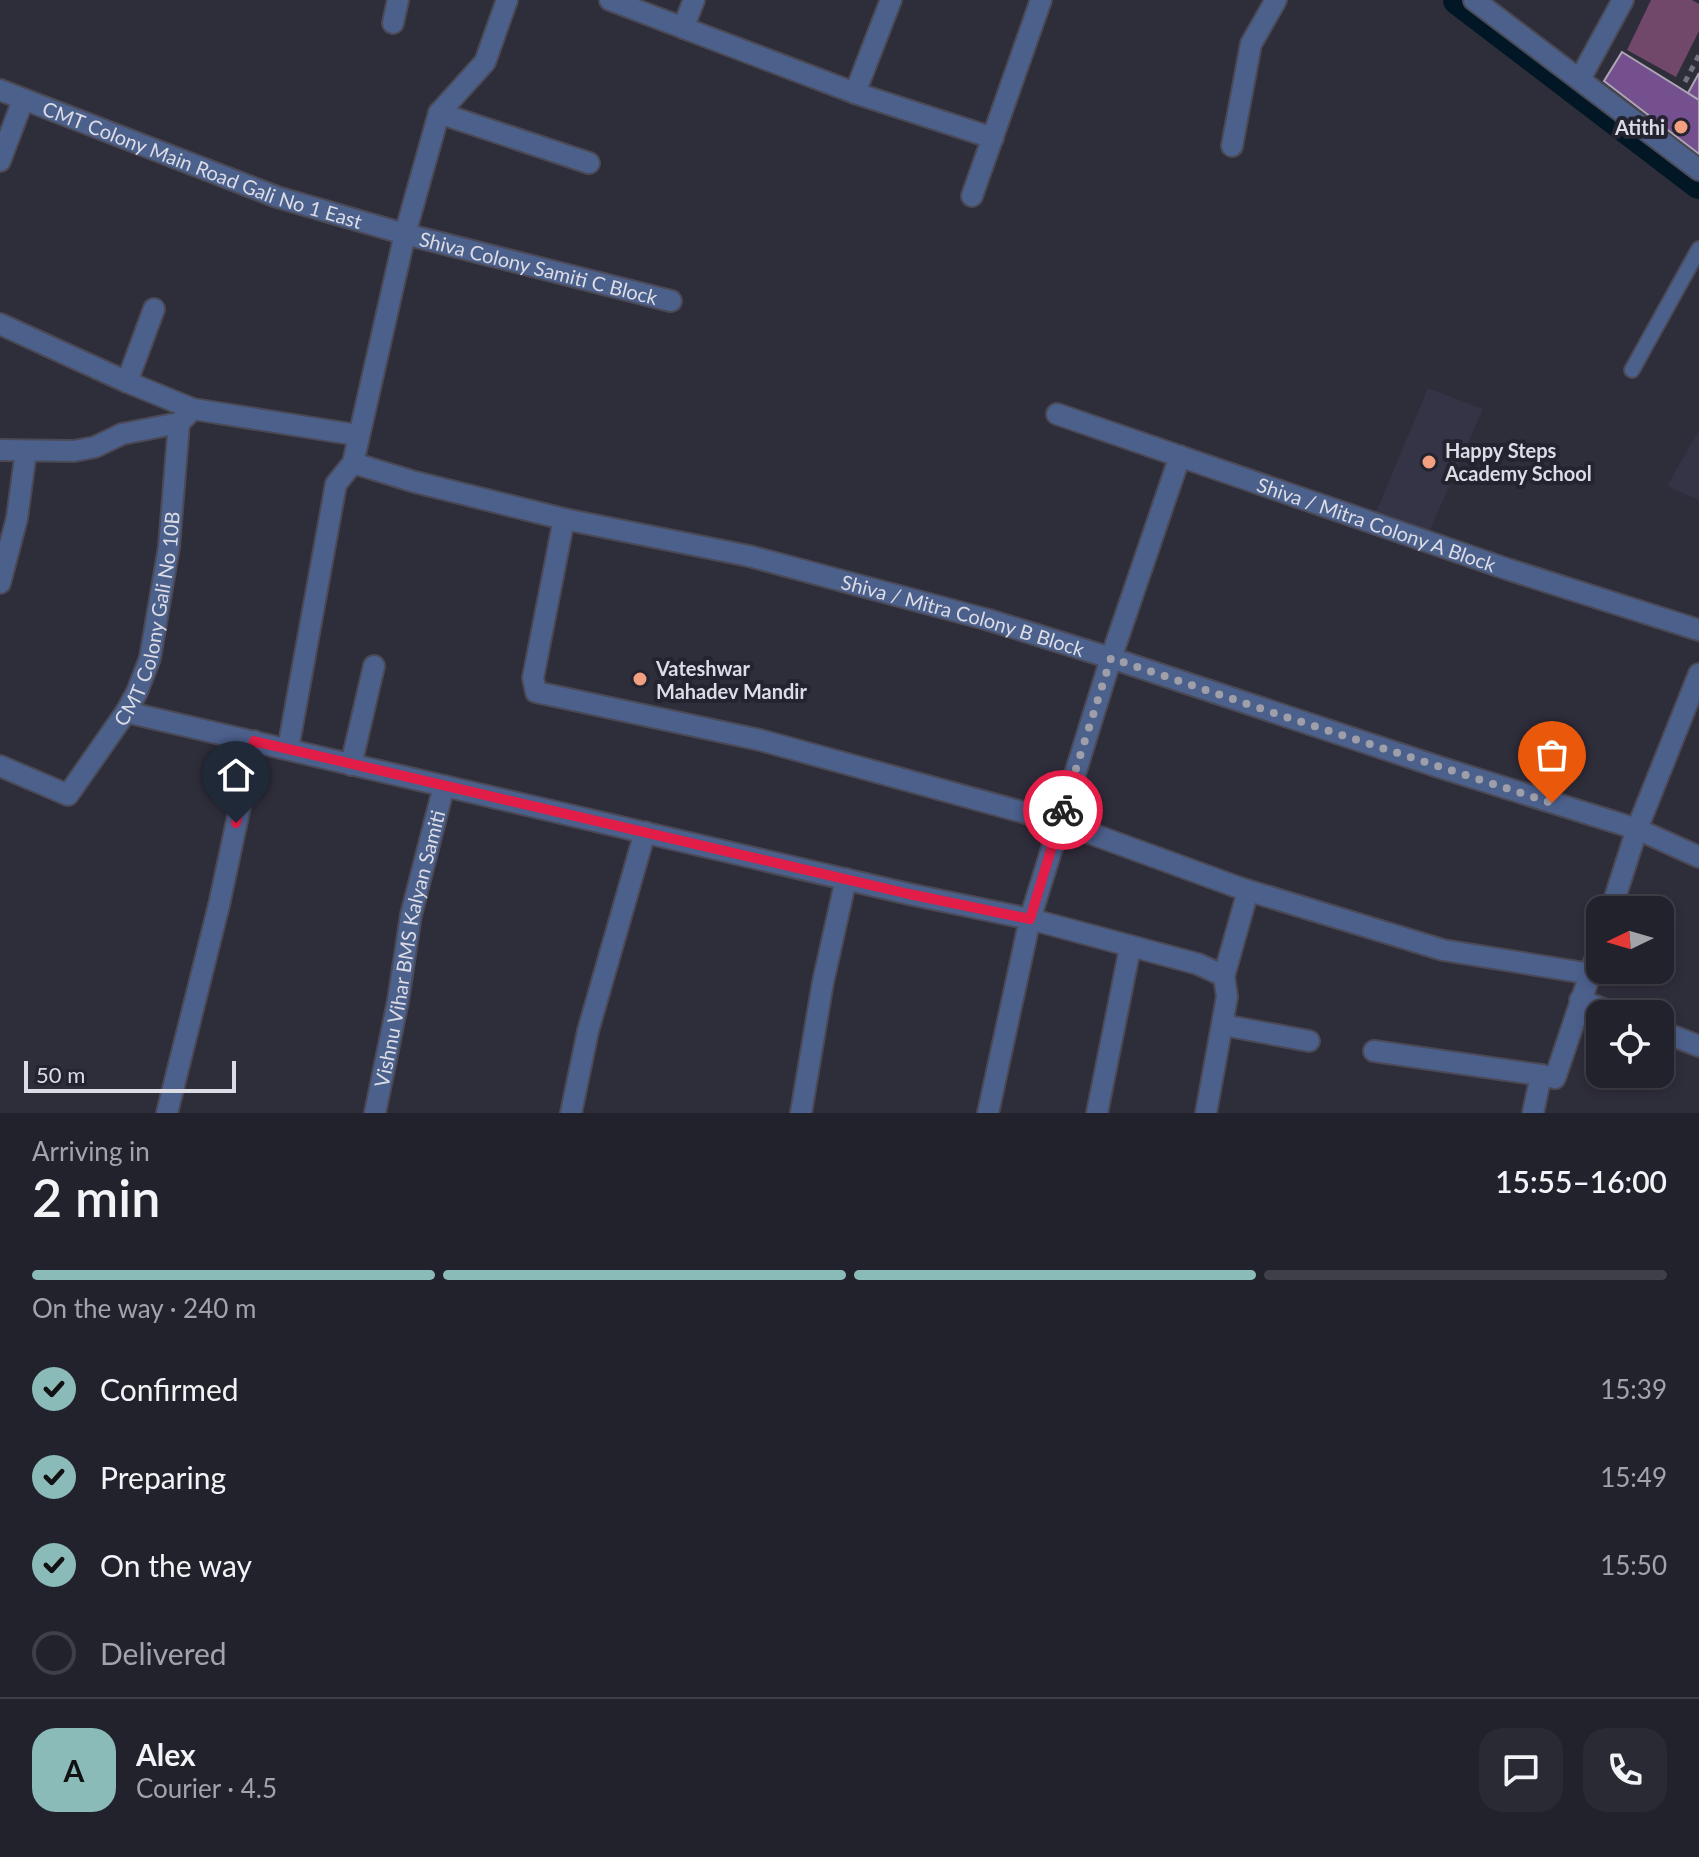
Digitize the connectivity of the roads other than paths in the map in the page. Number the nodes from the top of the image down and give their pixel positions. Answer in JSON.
{"nodes":[{"id":1,"x":398,"y":0,"type":"edge"},
{"id":2,"x":507,"y":0,"type":"edge"},
{"id":3,"x":610,"y":0,"type":"edge"},
{"id":4,"x":694,"y":0,"type":"edge"},
{"id":5,"x":891,"y":0,"type":"edge"},
{"id":6,"x":1041,"y":0,"type":"edge"},
{"id":7,"x":1276,"y":0,"type":"edge"},
{"id":8,"x":1474,"y":0,"type":"edge"},
{"id":9,"x":1623,"y":0,"type":"edge"},
{"id":10,"x":393,"y":23,"type":"dead end"},
{"id":11,"x":683,"y":28,"type":"junction"},
{"id":12,"x":1580,"y":79,"type":"junction"},
{"id":13,"x":0,"y":90,"type":"edge"},
{"id":14,"x":855,"y":93,"type":"junction"},
{"id":15,"x":23,"y":100,"type":"junction"},
{"id":16,"x":439,"y":113,"type":"junction"},
{"id":17,"x":993,"y":138,"type":"junction"},
{"id":18,"x":1232,"y":146,"type":"dead end"},
{"id":19,"x":0,"y":161,"type":"edge"},
{"id":20,"x":589,"y":163,"type":"dead end"},
{"id":21,"x":1699,"y":170,"type":"edge"},
{"id":22,"x":972,"y":196,"type":"dead end"},
{"id":23,"x":405,"y":234,"type":"junction"},
{"id":24,"x":1699,"y":249,"type":"edge"},
{"id":25,"x":671,"y":301,"type":"dead end"},
{"id":26,"x":154,"y":309,"type":"dead end"},
{"id":27,"x":0,"y":324,"type":"edge"},
{"id":28,"x":1632,"y":370,"type":"dead end"},
{"id":29,"x":127,"y":382,"type":"junction"},
{"id":30,"x":1057,"y":414,"type":"dead end"},
{"id":31,"x":186,"y":416,"type":"junction"},
{"id":32,"x":357,"y":435,"type":"junction"},
{"id":33,"x":0,"y":450,"type":"edge"},
{"id":34,"x":26,"y":451,"type":"junction"},
{"id":35,"x":1180,"y":456,"type":"junction"},
{"id":36,"x":353,"y":463,"type":"junction"},
{"id":37,"x":564,"y":519,"type":"junction"},
{"id":38,"x":0,"y":583,"type":"edge"},
{"id":39,"x":1699,"y":630,"type":"edge"},
{"id":40,"x":1111,"y":658,"type":"junction"},
{"id":41,"x":374,"y":666,"type":"dead end"},
{"id":42,"x":1699,"y":674,"type":"edge"},
{"id":43,"x":126,"y":712,"type":"junction"},
{"id":44,"x":254,"y":741,"type":"junction"},
{"id":45,"x":288,"y":749,"type":"junction"},
{"id":46,"x":351,"y":765,"type":"junction"},
{"id":47,"x":0,"y":766,"type":"edge"},
{"id":48,"x":444,"y":786,"type":"junction"},
{"id":49,"x":1059,"y":822,"type":"junction"},
{"id":50,"x":1637,"y":829,"type":"junction"},
{"id":51,"x":645,"y":832,"type":"junction"},
{"id":52,"x":1699,"y":857,"type":"edge"},
{"id":53,"x":846,"y":879,"type":"junction"},
{"id":54,"x":1248,"y":891,"type":"junction"},
{"id":55,"x":1615,"y":896,"type":"edge"},
{"id":56,"x":1030,"y":919,"type":"junction"},
{"id":57,"x":1130,"y":948,"type":"junction"},
{"id":58,"x":1586,"y":973,"type":"edge"},
{"id":59,"x":1224,"y":976,"type":"junction"},
{"id":60,"x":1587,"y":984,"type":"edge"},
{"id":61,"x":1580,"y":1000,"type":"junction"},
{"id":62,"x":1586,"y":1002,"type":"edge"},
{"id":63,"x":1223,"y":1025,"type":"junction"},
{"id":64,"x":1674,"y":1036,"type":"edge"},
{"id":65,"x":1309,"y":1041,"type":"dead end"},
{"id":66,"x":1699,"y":1046,"type":"edge"},
{"id":67,"x":1374,"y":1051,"type":"dead end"},
{"id":68,"x":1541,"y":1075,"type":"junction"},
{"id":69,"x":167,"y":1113,"type":"edge"},
{"id":70,"x":375,"y":1113,"type":"edge"},
{"id":71,"x":571,"y":1113,"type":"edge"},
{"id":72,"x":801,"y":1113,"type":"edge"},
{"id":73,"x":988,"y":1113,"type":"edge"},
{"id":74,"x":1097,"y":1113,"type":"edge"},
{"id":75,"x":1206,"y":1113,"type":"edge"},
{"id":76,"x":1533,"y":1113,"type":"edge"}],
"edges":[{"from":1,"to":10,"type":"street"},
{"from":2,"to":16,"type":"street"},
{"from":3,"to":11,"type":"street"},
{"from":4,"to":11,"type":"street"},
{"from":5,"to":14,"type":"street"},
{"from":6,"to":17,"type":"street"},
{"from":7,"to":18,"type":"street"},
{"from":8,"to":12,"type":"street"},
{"from":9,"to":12,"type":"street"},
{"from":11,"to":14,"type":"street"},
{"from":12,"to":21,"type":"street"},
{"from":13,"to":15,"type":"street","name":"CMT Colony Main Road Gali No 1 East"},
{"from":14,"to":17,"type":"street"},
{"from":15,"to":19,"type":"street"},
{"from":15,"to":23,"type":"street","name":"CMT Colony Main Road Gali No 1 East"},
{"from":16,"to":20,"type":"street"},
{"from":16,"to":23,"type":"street"},
{"from":17,"to":22,"type":"street"},
{"from":23,"to":25,"type":"street","name":"Shiva Colony Samiti C Block"},
{"from":23,"to":32,"type":"street"},
{"from":24,"to":28,"type":"lane"},
{"from":26,"to":29,"type":"street"},
{"from":27,"to":29,"type":"street"},
{"from":29,"to":31,"type":"street"},
{"from":30,"to":35,"type":"street","name":"Shiva / Mitra Colony A Block"},
{"from":31,"to":32,"type":"street"},
{"from":31,"to":34,"type":"street"},
{"from":31,"to":43,"type":"street","name":"CMT Colony Gali No 10B"},
{"from":32,"to":36,"type":"street"},
{"from":33,"to":34,"type":"street"},
{"from":34,"to":38,"type":"street"},
{"from":35,"to":39,"type":"street","name":"Shiva / Mitra Colony A Block"},
{"from":35,"to":40,"type":"street"},
{"from":36,"to":37,"type":"street","name":"Shiva / Mitra Colony B Block"},
{"from":36,"to":45,"type":"street"},
{"from":37,"to":40,"type":"street","name":"Shiva / Mitra Colony B Block"},
{"from":37,"to":49,"type":"street"},
{"from":40,"to":49,"type":"street"},
{"from":40,"to":50,"type":"street","name":"Shiva / Mitra Colony B Block"},
{"from":41,"to":46,"type":"street"},
{"from":42,"to":50,"type":"street"},
{"from":43,"to":44,"type":"street"},
{"from":43,"to":47,"type":"street","name":"CMT Colony Gali No 10B"},
{"from":44,"to":45,"type":"street"},
{"from":44,"to":69,"type":"street"},
{"from":45,"to":46,"type":"street"},
{"from":46,"to":48,"type":"street"},
{"from":48,"to":51,"type":"street"},
{"from":48,"to":70,"type":"street","name":"Vishnu Vihar BMS Kalyan Samiti"},
{"from":49,"to":54,"type":"street"},
{"from":49,"to":56,"type":"street"},
{"from":50,"to":52,"type":"street","name":"Shiva / Mitra Colony B Block"},
{"from":50,"to":55,"type":"street"},
{"from":51,"to":53,"type":"street"},
{"from":51,"to":71,"type":"street"},
{"from":53,"to":56,"type":"street"},
{"from":53,"to":72,"type":"street"},
{"from":54,"to":58,"type":"street"},
{"from":54,"to":59,"type":"street"},
{"from":56,"to":57,"type":"street"},
{"from":56,"to":73,"type":"street"},
{"from":57,"to":59,"type":"street"},
{"from":57,"to":74,"type":"street"},
{"from":59,"to":63,"type":"street"},
{"from":60,"to":61,"type":"street"},
{"from":61,"to":62,"type":"street"},
{"from":61,"to":68,"type":"street"},
{"from":63,"to":65,"type":"street"},
{"from":63,"to":75,"type":"street"},
{"from":64,"to":66,"type":"street"},
{"from":67,"to":68,"type":"street"},
{"from":68,"to":76,"type":"street"}]}
